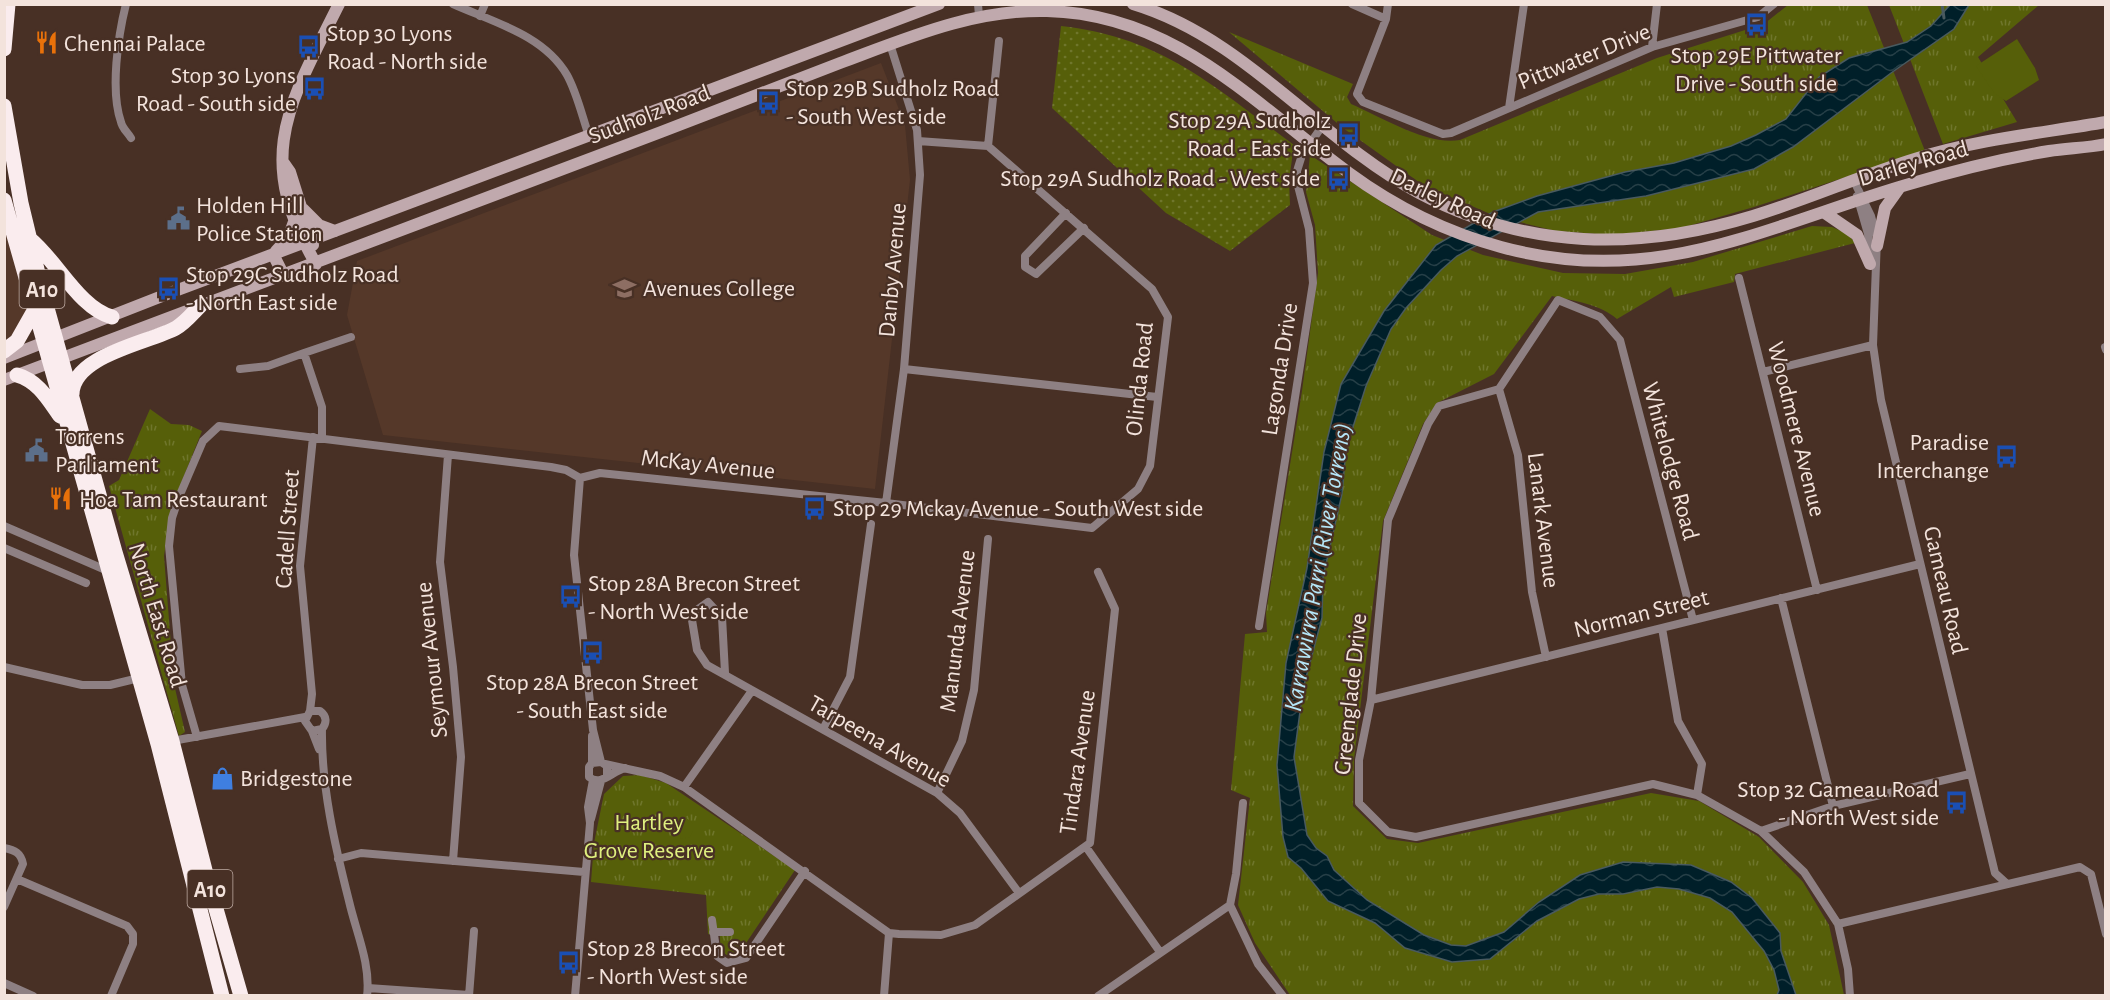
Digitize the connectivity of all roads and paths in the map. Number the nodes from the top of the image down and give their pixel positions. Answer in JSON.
{"nodes":[{"id":1,"x":126,"y":4,"type":"edge"},
{"id":2,"x":339,"y":4,"type":"edge"},
{"id":3,"x":453,"y":4,"type":"edge"},
{"id":4,"x":485,"y":4,"type":"edge"},
{"id":5,"x":939,"y":4,"type":"edge"},
{"id":6,"x":1133,"y":4,"type":"edge"},
{"id":7,"x":1352,"y":4,"type":"edge"},
{"id":8,"x":1389,"y":4,"type":"edge"},
{"id":9,"x":1524,"y":4,"type":"edge"},
{"id":10,"x":1657,"y":4,"type":"edge"},
{"id":11,"x":1774,"y":4,"type":"edge"},
{"id":12,"x":7,"y":5,"type":"edge"},
{"id":13,"x":978,"y":10,"type":"edge"},
{"id":14,"x":480,"y":16,"type":"junction"},
{"id":15,"x":1386,"y":19,"type":"junction"},
{"id":16,"x":888,"y":23,"type":"junction"},
{"id":17,"x":999,"y":41,"type":"dead end"},
{"id":18,"x":890,"y":45,"type":"junction"},
{"id":19,"x":1652,"y":47,"type":"junction"},
{"id":20,"x":4,"y":49,"type":"edge"},
{"id":21,"x":671,"y":105,"type":"junction"},
{"id":22,"x":4,"y":106,"type":"edge"},
{"id":23,"x":1509,"y":108,"type":"junction"},
{"id":24,"x":2106,"y":122,"type":"edge"},
{"id":25,"x":678,"y":125,"type":"junction"},
{"id":26,"x":1323,"y":125,"type":"junction"},
{"id":27,"x":589,"y":136,"type":"junction"},
{"id":28,"x":131,"y":138,"type":"dead end"},
{"id":29,"x":918,"y":141,"type":"junction"},
{"id":30,"x":1310,"y":143,"type":"junction"},
{"id":31,"x":2106,"y":144,"type":"edge"},
{"id":32,"x":10,"y":145,"type":"junction"},
{"id":33,"x":987,"y":146,"type":"junction"},
{"id":34,"x":283,"y":162,"type":"junction"},
{"id":35,"x":4,"y":167,"type":"edge"},
{"id":36,"x":1853,"y":179,"type":"junction"},
{"id":37,"x":1901,"y":186,"type":"junction"},
{"id":38,"x":4,"y":200,"type":"edge"},
{"id":39,"x":1861,"y":200,"type":"junction"},
{"id":40,"x":300,"y":206,"type":"junction"},
{"id":41,"x":1066,"y":213,"type":"junction"},
{"id":42,"x":1825,"y":213,"type":"junction"},
{"id":43,"x":295,"y":219,"type":"junction"},
{"id":44,"x":1084,"y":228,"type":"junction"},
{"id":45,"x":335,"y":231,"type":"junction"},
{"id":46,"x":30,"y":239,"type":"junction"},
{"id":47,"x":308,"y":242,"type":"junction"},
{"id":48,"x":1877,"y":246,"type":"junction"},
{"id":49,"x":273,"y":254,"type":"junction"},
{"id":50,"x":316,"y":264,"type":"junction"},
{"id":51,"x":1870,"y":264,"type":"junction"},
{"id":52,"x":284,"y":276,"type":"junction"},
{"id":53,"x":1739,"y":278,"type":"dead end"},
{"id":54,"x":1873,"y":298,"type":"junction"},
{"id":55,"x":200,"y":306,"type":"junction"},
{"id":56,"x":34,"y":312,"type":"junction"},
{"id":57,"x":112,"y":316,"type":"junction"},
{"id":58,"x":351,"y":337,"type":"dead end"},
{"id":59,"x":50,"y":341,"type":"junction"},
{"id":60,"x":1874,"y":345,"type":"junction"},
{"id":61,"x":4,"y":351,"type":"edge"},
{"id":62,"x":304,"y":353,"type":"junction"},
{"id":63,"x":4,"y":358,"type":"edge"},
{"id":64,"x":56,"y":360,"type":"junction"},
{"id":65,"x":240,"y":369,"type":"dead end"},
{"id":66,"x":904,"y":369,"type":"junction"},
{"id":67,"x":1762,"y":372,"type":"junction"},
{"id":68,"x":10,"y":377,"type":"edge"},
{"id":69,"x":1499,"y":389,"type":"junction"},
{"id":70,"x":72,"y":395,"type":"junction"},
{"id":71,"x":1157,"y":397,"type":"junction"},
{"id":72,"x":67,"y":426,"type":"junction"},
{"id":73,"x":317,"y":437,"type":"junction"},
{"id":74,"x":448,"y":455,"type":"junction"},
{"id":75,"x":580,"y":478,"type":"junction"},
{"id":76,"x":886,"y":503,"type":"junction"},
{"id":77,"x":871,"y":524,"type":"dead end"},
{"id":78,"x":4,"y":526,"type":"edge"},
{"id":79,"x":1092,"y":528,"type":"joint"},
{"id":80,"x":988,"y":539,"type":"dead end"},
{"id":81,"x":4,"y":548,"type":"edge"},
{"id":82,"x":1920,"y":564,"type":"junction"},
{"id":83,"x":108,"y":571,"type":"junction"},
{"id":84,"x":1098,"y":572,"type":"dead end"},
{"id":85,"x":86,"y":583,"type":"dead end"},
{"id":86,"x":1817,"y":590,"type":"junction"},
{"id":87,"x":1782,"y":598,"type":"junction"},
{"id":88,"x":1693,"y":620,"type":"junction"},
{"id":89,"x":1259,"y":626,"type":"dead end"},
{"id":90,"x":1662,"y":628,"type":"junction"},
{"id":91,"x":1546,"y":657,"type":"junction"},
{"id":92,"x":4,"y":668,"type":"edge"},
{"id":93,"x":725,"y":673,"type":"junction"},
{"id":94,"x":139,"y":678,"type":"junction"},
{"id":95,"x":751,"y":692,"type":"junction"},
{"id":96,"x":312,"y":694,"type":"junction"},
{"id":97,"x":1371,"y":700,"type":"junction"},
{"id":98,"x":320,"y":711,"type":"junction"},
{"id":99,"x":308,"y":721,"type":"junction"},
{"id":100,"x":322,"y":729,"type":"junction"},
{"id":101,"x":823,"y":729,"type":"junction"},
{"id":102,"x":197,"y":737,"type":"junction"},
{"id":103,"x":165,"y":743,"type":"junction"},
{"id":104,"x":322,"y":758,"type":"junction"},
{"id":105,"x":599,"y":763,"type":"junction"},
{"id":106,"x":625,"y":768,"type":"junction"},
{"id":107,"x":1970,"y":774,"type":"junction"},
{"id":108,"x":600,"y":779,"type":"junction"},
{"id":109,"x":684,"y":787,"type":"junction"},
{"id":110,"x":937,"y":793,"type":"junction"},
{"id":111,"x":1697,"y":795,"type":"junction"},
{"id":112,"x":1243,"y":803,"type":"dead end"},
{"id":113,"x":1833,"y":806,"type":"junction"},
{"id":114,"x":1761,"y":831,"type":"junction"},
{"id":115,"x":1086,"y":847,"type":"junction"},
{"id":116,"x":4,"y":848,"type":"edge"},
{"id":117,"x":339,"y":859,"type":"junction"},
{"id":118,"x":453,"y":861,"type":"junction"},
{"id":119,"x":805,"y":871,"type":"junction"},
{"id":120,"x":584,"y":872,"type":"junction"},
{"id":121,"x":17,"y":879,"type":"junction"},
{"id":122,"x":2006,"y":883,"type":"junction"},
{"id":123,"x":1019,"y":893,"type":"junction"},
{"id":124,"x":1230,"y":905,"type":"junction"},
{"id":125,"x":4,"y":907,"type":"edge"},
{"id":126,"x":712,"y":920,"type":"dead end"},
{"id":127,"x":1838,"y":924,"type":"junction"},
{"id":128,"x":474,"y":931,"type":"dead end"},
{"id":129,"x":713,"y":932,"type":"junction"},
{"id":130,"x":730,"y":932,"type":"dead end"},
{"id":131,"x":889,"y":933,"type":"junction"},
{"id":132,"x":2106,"y":934,"type":"edge"},
{"id":133,"x":1160,"y":952,"type":"junction"},
{"id":134,"x":4,"y":983,"type":"edge"},
{"id":135,"x":367,"y":992,"type":"edge"},
{"id":136,"x":469,"y":995,"type":"edge"},
{"id":137,"x":33,"y":996,"type":"edge"},
{"id":138,"x":111,"y":996,"type":"edge"},
{"id":139,"x":222,"y":996,"type":"edge"},
{"id":140,"x":241,"y":996,"type":"edge"},
{"id":141,"x":575,"y":996,"type":"edge"},
{"id":142,"x":884,"y":996,"type":"edge"},
{"id":143,"x":1098,"y":996,"type":"edge"},
{"id":144,"x":1283,"y":996,"type":"edge"},
{"id":145,"x":1850,"y":996,"type":"edge"}],
"edges":[{"from":1,"to":28,"type":"street"},
{"from":2,"to":34,"type":"main road"},
{"from":3,"to":14,"type":"street"},
{"from":4,"to":14,"type":"street"},
{"from":5,"to":16,"type":"main road","name":"Sudholz Road"},
{"from":6,"to":26,"type":"main road","name":"Darley Road"},
{"from":7,"to":15,"type":"street"},
{"from":8,"to":15,"type":"street"},
{"from":9,"to":23,"type":"street"},
{"from":10,"to":19,"type":"street"},
{"from":11,"to":19,"type":"street","name":"Pittwater Drive"},
{"from":12,"to":20,"type":"highway"},
{"from":13,"to":18,"type":"main road","name":"Sudholz Road"},
{"from":13,"to":30,"type":"main road","name":"Darley Road"},
{"from":14,"to":27,"type":"street"},
{"from":15,"to":23,"type":"street","name":"Pittwater Drive"},
{"from":16,"to":18,"type":"main road"},
{"from":16,"to":21,"type":"main road","name":"Sudholz Road"},
{"from":17,"to":33,"type":"street"},
{"from":18,"to":25,"type":"main road","name":"Sudholz Road"},
{"from":18,"to":29,"type":"street","name":"Danby Avenue"},
{"from":19,"to":23,"type":"street","name":"Pittwater Drive"},
{"from":21,"to":25,"type":"main road"},
{"from":21,"to":27,"type":"main road","name":"Sudholz Road"},
{"from":22,"to":32,"type":"highway","name":"North East Road","number":"A10"},
{"from":24,"to":36,"type":"main road","name":"Darley Road"},
{"from":25,"to":50,"type":"main road","name":"Sudholz Road"},
{"from":26,"to":30,"type":"street","name":"Lagonda Drive"},
{"from":26,"to":36,"type":"main road","name":"Darley Road"},
{"from":27,"to":45,"type":"main road","name":"Sudholz Road"},
{"from":29,"to":33,"type":"street"},
{"from":29,"to":66,"type":"street","name":"Danby Avenue"},
{"from":30,"to":42,"type":"main road","name":"Darley Road"},
{"from":30,"to":89,"type":"street","name":"Lagonda Drive"},
{"from":31,"to":37,"type":"main road","name":"Darley Road"},
{"from":32,"to":35,"type":"highway"},
{"from":32,"to":46,"type":"highway","name":"North East Road","number":"A10"},
{"from":33,"to":41,"type":"street","name":"Olinda Road"},
{"from":34,"to":40,"type":"main road"},
{"from":34,"to":43,"type":"main road"},
{"from":36,"to":39,"type":"street","name":"Gameau Road"},
{"from":37,"to":39,"type":"main road","name":"Darley Road"},
{"from":37,"to":48,"type":"main road"},
{"from":38,"to":56,"type":"highway","name":"North East Road","number":"A10"},
{"from":39,"to":42,"type":"main road","name":"Darley Road"},
{"from":39,"to":48,"type":"street","name":"Gameau Road"},
{"from":39,"to":51,"type":"street","name":"Gameau Road"},
{"from":40,"to":45,"type":"main road"},
{"from":40,"to":47,"type":"main road"},
{"from":41,"to":44,"type":"street","name":"Olinda Road"},
{"from":41,"to":44,"type":"street"},
{"from":42,"to":51,"type":"main road"},
{"from":43,"to":47,"type":"main road"},
{"from":43,"to":49,"type":"main road"},
{"from":44,"to":71,"type":"street","name":"Olinda Road"},
{"from":45,"to":47,"type":"main road","name":"Sudholz Road"},
{"from":46,"to":57,"type":"highway"},
{"from":46,"to":59,"type":"highway","name":"North East Road","number":"A10"},
{"from":47,"to":49,"type":"main road","name":"Sudholz Road"},
{"from":47,"to":50,"type":"main road"},
{"from":48,"to":54,"type":"street","name":"Gameau Road"},
{"from":49,"to":52,"type":"main road"},
{"from":49,"to":57,"type":"main road","name":"Sudholz Road"},
{"from":50,"to":52,"type":"main road","name":"Sudholz Road"},
{"from":51,"to":54,"type":"street","name":"Gameau Road"},
{"from":52,"to":55,"type":"main road","name":"Sudholz Road"},
{"from":53,"to":67,"type":"street","name":"Woodmere Avenue"},
{"from":54,"to":60,"type":"street","name":"Gameau Road"},
{"from":55,"to":64,"type":"main road","name":"Sudholz Road"},
{"from":55,"to":70,"type":"highway"},
{"from":56,"to":59,"type":"highway","name":"North East Road","number":"A10"},
{"from":56,"to":61,"type":"highway"},
{"from":57,"to":59,"type":"main road","name":"Sudholz Road"},
{"from":58,"to":62,"type":"street"},
{"from":59,"to":63,"type":"main road"},
{"from":59,"to":64,"type":"highway","name":"North East Road","number":"A10"},
{"from":60,"to":67,"type":"street"},
{"from":60,"to":82,"type":"street","name":"Gameau Road"},
{"from":62,"to":65,"type":"street"},
{"from":62,"to":73,"type":"street","name":"Cadell Street"},
{"from":64,"to":68,"type":"main road"},
{"from":64,"to":70,"type":"highway","name":"North East Road","number":"A10"},
{"from":64,"to":72,"type":"highway","name":"North East Road","number":"A10"},
{"from":66,"to":71,"type":"street"},
{"from":66,"to":76,"type":"street","name":"Danby Avenue"},
{"from":67,"to":86,"type":"street","name":"Woodmere Avenue"},
{"from":68,"to":72,"type":"highway"},
{"from":69,"to":88,"type":"street","name":"Whitelodge Road"},
{"from":69,"to":91,"type":"street","name":"Lanark Avenue"},
{"from":69,"to":97,"type":"street","name":"Greenglade Drive"},
{"from":70,"to":103,"type":"highway","name":"North East Road","number":"A10"},
{"from":71,"to":79,"type":"street","name":"Olinda Road"},
{"from":72,"to":83,"type":"highway","name":"North East Road","number":"A10"},
{"from":73,"to":74,"type":"street"},
{"from":73,"to":96,"type":"street","name":"Cadell Street"},
{"from":73,"to":102,"type":"street"},
{"from":74,"to":75,"type":"street"},
{"from":74,"to":118,"type":"street","name":"Seymour Avenue"},
{"from":75,"to":76,"type":"street","name":"McKay Avenue"},
{"from":75,"to":105,"type":"street"},
{"from":76,"to":79,"type":"street","name":"McKay Avenue"},
{"from":77,"to":101,"type":"street"},
{"from":78,"to":83,"type":"street"},
{"from":80,"to":110,"type":"street","name":"Manunda Avenue"},
{"from":81,"to":85,"type":"street"},
{"from":82,"to":86,"type":"street","name":"Norman Street"},
{"from":82,"to":107,"type":"street","name":"Gameau Road"},
{"from":83,"to":94,"type":"highway","name":"North East Road","number":"A10"},
{"from":84,"to":115,"type":"street","name":"Tindara Avenue"},
{"from":86,"to":87,"type":"street","name":"Norman Street"},
{"from":87,"to":88,"type":"street","name":"Norman Street"},
{"from":87,"to":113,"type":"street"},
{"from":88,"to":90,"type":"street","name":"Norman Street"},
{"from":90,"to":91,"type":"street","name":"Norman Street"},
{"from":90,"to":111,"type":"street"},
{"from":91,"to":97,"type":"street","name":"Norman Street"},
{"from":92,"to":94,"type":"street"},
{"from":93,"to":93,"type":"street","name":"Tarpeena Avenue"},
{"from":93,"to":95,"type":"street","name":"Tarpeena Avenue"},
{"from":94,"to":103,"type":"highway","name":"North East Road","number":"A10"},
{"from":95,"to":101,"type":"street","name":"Tarpeena Avenue"},
{"from":95,"to":109,"type":"street"},
{"from":96,"to":98,"type":"street","name":"Cadell Street"},
{"from":96,"to":99,"type":"street","name":"Cadell Street"},
{"from":97,"to":111,"type":"street","name":"Greenglade Drive"},
{"from":98,"to":99,"type":"street"},
{"from":98,"to":100,"type":"street","name":"Cadell Street"},
{"from":99,"to":100,"type":"street"},
{"from":99,"to":102,"type":"street"},
{"from":99,"to":104,"type":"street","name":"Cadell Street"},
{"from":100,"to":104,"type":"street","name":"Cadell Street"},
{"from":101,"to":110,"type":"street","name":"Tarpeena Avenue"},
{"from":102,"to":103,"type":"street"},
{"from":103,"to":139,"type":"highway","name":"North East Road","number":"A10"},
{"from":103,"to":140,"type":"highway","name":"North East Road","number":"A10"},
{"from":104,"to":117,"type":"street","name":"Cadell Street"},
{"from":105,"to":106,"type":"street"},
{"from":105,"to":108,"type":"street"},
{"from":105,"to":108,"type":"street"},
{"from":106,"to":108,"type":"street"},
{"from":106,"to":109,"type":"street"},
{"from":107,"to":113,"type":"street"},
{"from":107,"to":122,"type":"street","name":"Gameau Road"},
{"from":108,"to":120,"type":"street"},
{"from":109,"to":119,"type":"street"},
{"from":110,"to":123,"type":"street","name":"Tarpeena Avenue"},
{"from":111,"to":114,"type":"street","name":"Greenglade Drive"},
{"from":112,"to":124,"type":"street"},
{"from":113,"to":114,"type":"street"},
{"from":114,"to":127,"type":"street","name":"Greenglade Drive"},
{"from":115,"to":123,"type":"street","name":"Tindara Avenue"},
{"from":115,"to":133,"type":"street"},
{"from":116,"to":121,"type":"street"},
{"from":117,"to":118,"type":"street"},
{"from":117,"to":135,"type":"street","name":"Cadell Street"},
{"from":118,"to":120,"type":"street"},
{"from":119,"to":129,"type":"street"},
{"from":119,"to":131,"type":"street"},
{"from":120,"to":141,"type":"street"},
{"from":121,"to":125,"type":"street"},
{"from":121,"to":138,"type":"street"},
{"from":122,"to":127,"type":"street"},
{"from":122,"to":132,"type":"street"},
{"from":123,"to":131,"type":"street","name":"Tindara Avenue"},
{"from":124,"to":133,"type":"street"},
{"from":124,"to":144,"type":"street"},
{"from":126,"to":129,"type":"street"},
{"from":127,"to":145,"type":"street","name":"Greenglade Drive"},
{"from":128,"to":136,"type":"street"},
{"from":129,"to":130,"type":"street"},
{"from":131,"to":142,"type":"street"},
{"from":133,"to":143,"type":"street"},
{"from":134,"to":137,"type":"street"},
{"from":135,"to":136,"type":"street"}]}
